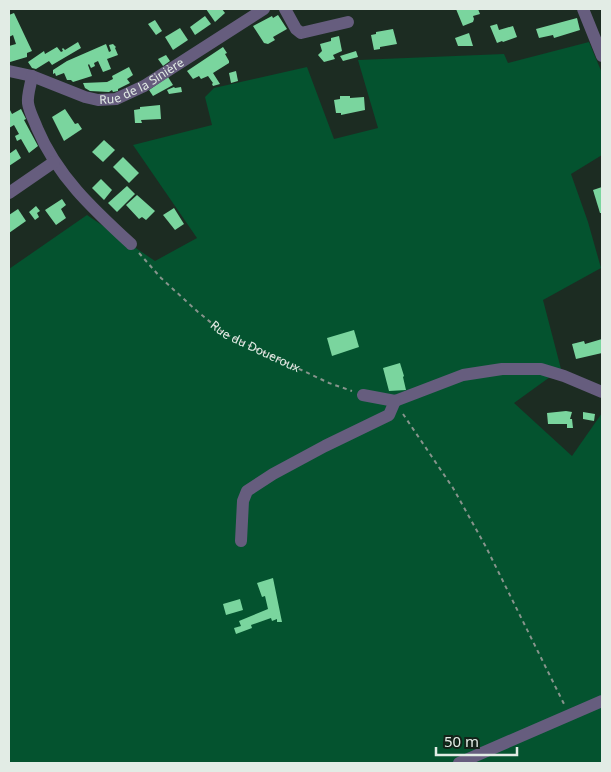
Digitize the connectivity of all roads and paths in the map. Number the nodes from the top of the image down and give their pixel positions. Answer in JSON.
{"nodes":[{"id":1,"x":264,"y":9,"type":"edge"},
{"id":2,"x":285,"y":9,"type":"edge"},
{"id":3,"x":582,"y":9,"type":"edge"},
{"id":4,"x":348,"y":22,"type":"dead end"},
{"id":5,"x":602,"y":56,"type":"edge"},
{"id":6,"x":9,"y":71,"type":"edge"},
{"id":7,"x":32,"y":76,"type":"junction"},
{"id":8,"x":54,"y":162,"type":"junction"},
{"id":9,"x":9,"y":193,"type":"edge"},
{"id":10,"x":131,"y":244,"type":"joint"},
{"id":11,"x":602,"y":392,"type":"edge"},
{"id":12,"x":363,"y":395,"type":"joint"},
{"id":13,"x":397,"y":400,"type":"junction"},
{"id":14,"x":241,"y":541,"type":"dead end"},
{"id":15,"x":602,"y":701,"type":"edge"},
{"id":16,"x":570,"y":715,"type":"junction"},
{"id":17,"x":459,"y":763,"type":"edge"}],
"edges":[{"from":1,"to":7,"type":"street","name":"Rue de la Sinière"},
{"from":2,"to":4,"type":"street"},
{"from":3,"to":5,"type":"street"},
{"from":6,"to":7,"type":"street","name":"Rue de la Sinière"},
{"from":7,"to":8,"type":"street"},
{"from":8,"to":9,"type":"street"},
{"from":8,"to":10,"type":"street"},
{"from":10,"to":12,"type":"path","name":"Rue du Doueroux"},
{"from":11,"to":13,"type":"street"},
{"from":12,"to":13,"type":"street"},
{"from":13,"to":14,"type":"street"},
{"from":13,"to":16,"type":"path"},
{"from":15,"to":16,"type":"street"},
{"from":16,"to":17,"type":"street"}]}
